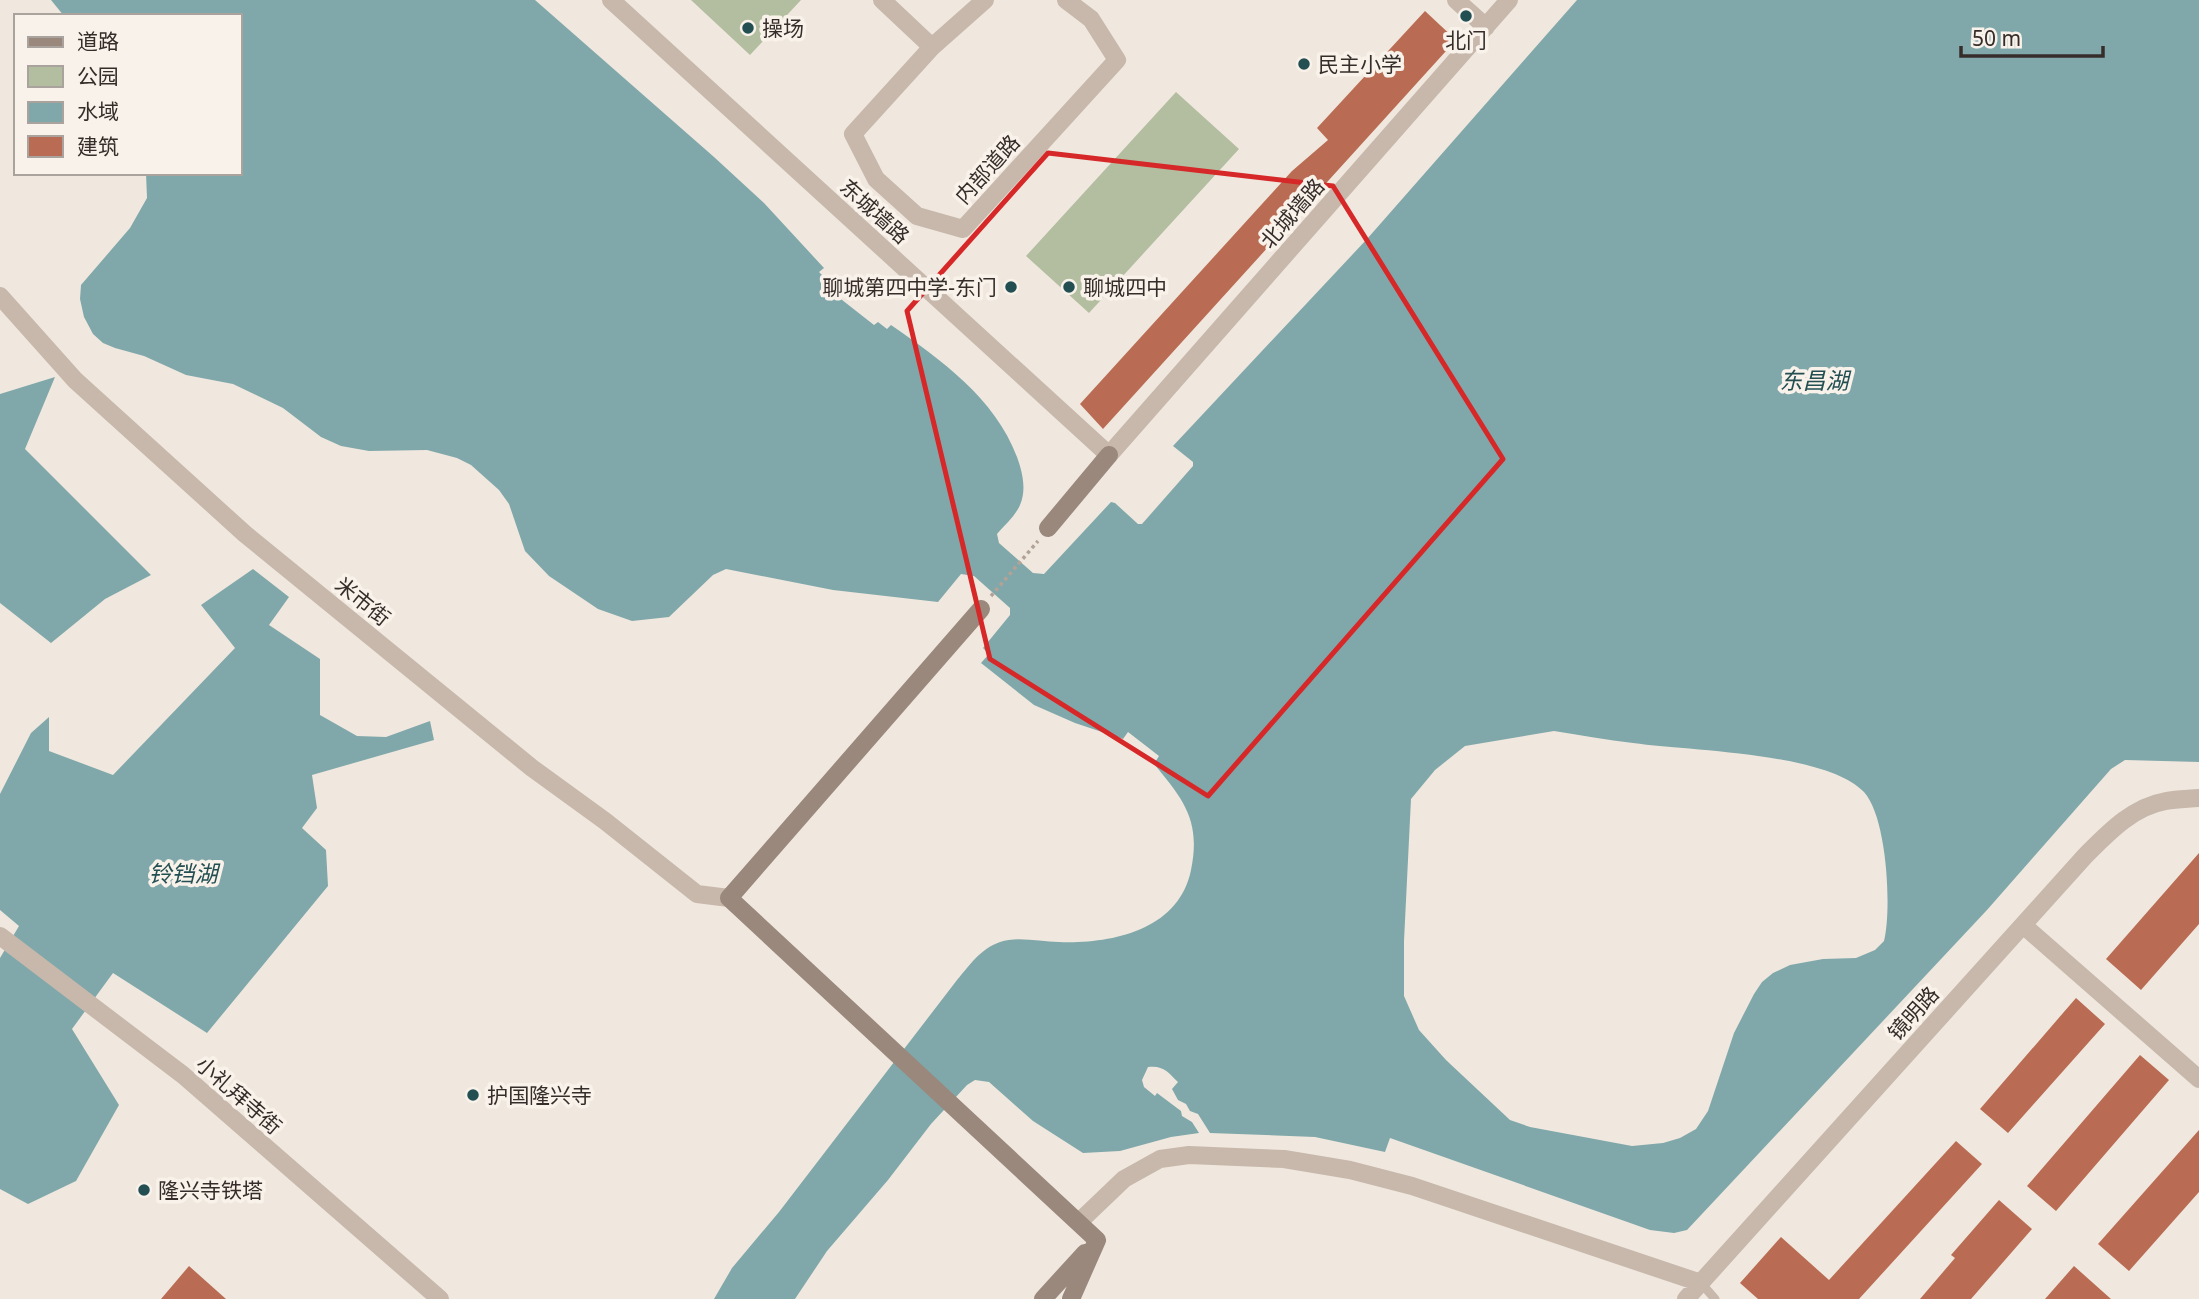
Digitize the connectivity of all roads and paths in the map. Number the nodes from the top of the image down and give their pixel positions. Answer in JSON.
{"nodes":[{"id":1,"x":611,"y":0,"type":"edge"},
{"id":2,"x":882,"y":0,"type":"edge"},
{"id":3,"x":985,"y":0,"type":"edge"},
{"id":4,"x":1066,"y":0,"type":"edge"},
{"id":5,"x":1456,"y":0,"type":"edge"},
{"id":6,"x":1509,"y":0,"type":"edge"},
{"id":7,"x":1486,"y":27,"type":"junction"},
{"id":8,"x":932,"y":47,"type":"junction"},
{"id":9,"x":0,"y":296,"type":"edge"},
{"id":10,"x":1109,"y":455,"type":"junction"},
{"id":11,"x":1048,"y":528,"type":"joint"},
{"id":12,"x":981,"y":609,"type":"joint"},
{"id":13,"x":2199,"y":798,"type":"edge"},
{"id":14,"x":729,"y":898,"type":"junction"},
{"id":15,"x":2023,"y":925,"type":"junction"},
{"id":16,"x":2,"y":937,"type":"edge"},
{"id":17,"x":2199,"y":1079,"type":"edge"},
{"id":18,"x":1079,"y":1222,"type":"junction"},
{"id":19,"x":1097,"y":1240,"type":"junction"},
{"id":20,"x":1701,"y":1283,"type":"junction"},
{"id":21,"x":440,"y":1299,"type":"edge"},
{"id":22,"x":1043,"y":1299,"type":"edge"},
{"id":23,"x":1071,"y":1299,"type":"edge"},
{"id":24,"x":1686,"y":1299,"type":"edge"},
{"id":25,"x":1715,"y":1299,"type":"edge"}],
"edges":[{"from":1,"to":10,"type":"street","name":"东城墙路"},
{"from":2,"to":8,"type":"street"},
{"from":3,"to":8,"type":"street","name":"内部道路"},
{"from":4,"to":8,"type":"street","name":"内部道路"},
{"from":5,"to":7,"type":"street"},
{"from":6,"to":7,"type":"street","name":"北城墙路"},
{"from":7,"to":10,"type":"street","name":"北城墙路"},
{"from":9,"to":14,"type":"street","name":"米市街"},
{"from":10,"to":11,"type":"street"},
{"from":11,"to":12,"type":"path"},
{"from":12,"to":14,"type":"street"},
{"from":13,"to":15,"type":"street","name":"镜明路"},
{"from":14,"to":18,"type":"street"},
{"from":15,"to":17,"type":"street"},
{"from":15,"to":20,"type":"street","name":"镜明路"},
{"from":16,"to":21,"type":"street","name":"小礼拜寺街"},
{"from":18,"to":19,"type":"street"},
{"from":18,"to":20,"type":"street"},
{"from":19,"to":22,"type":"street"},
{"from":19,"to":23,"type":"street"},
{"from":20,"to":24,"type":"street","name":"镜明路"},
{"from":20,"to":25,"type":"lane"}]}
